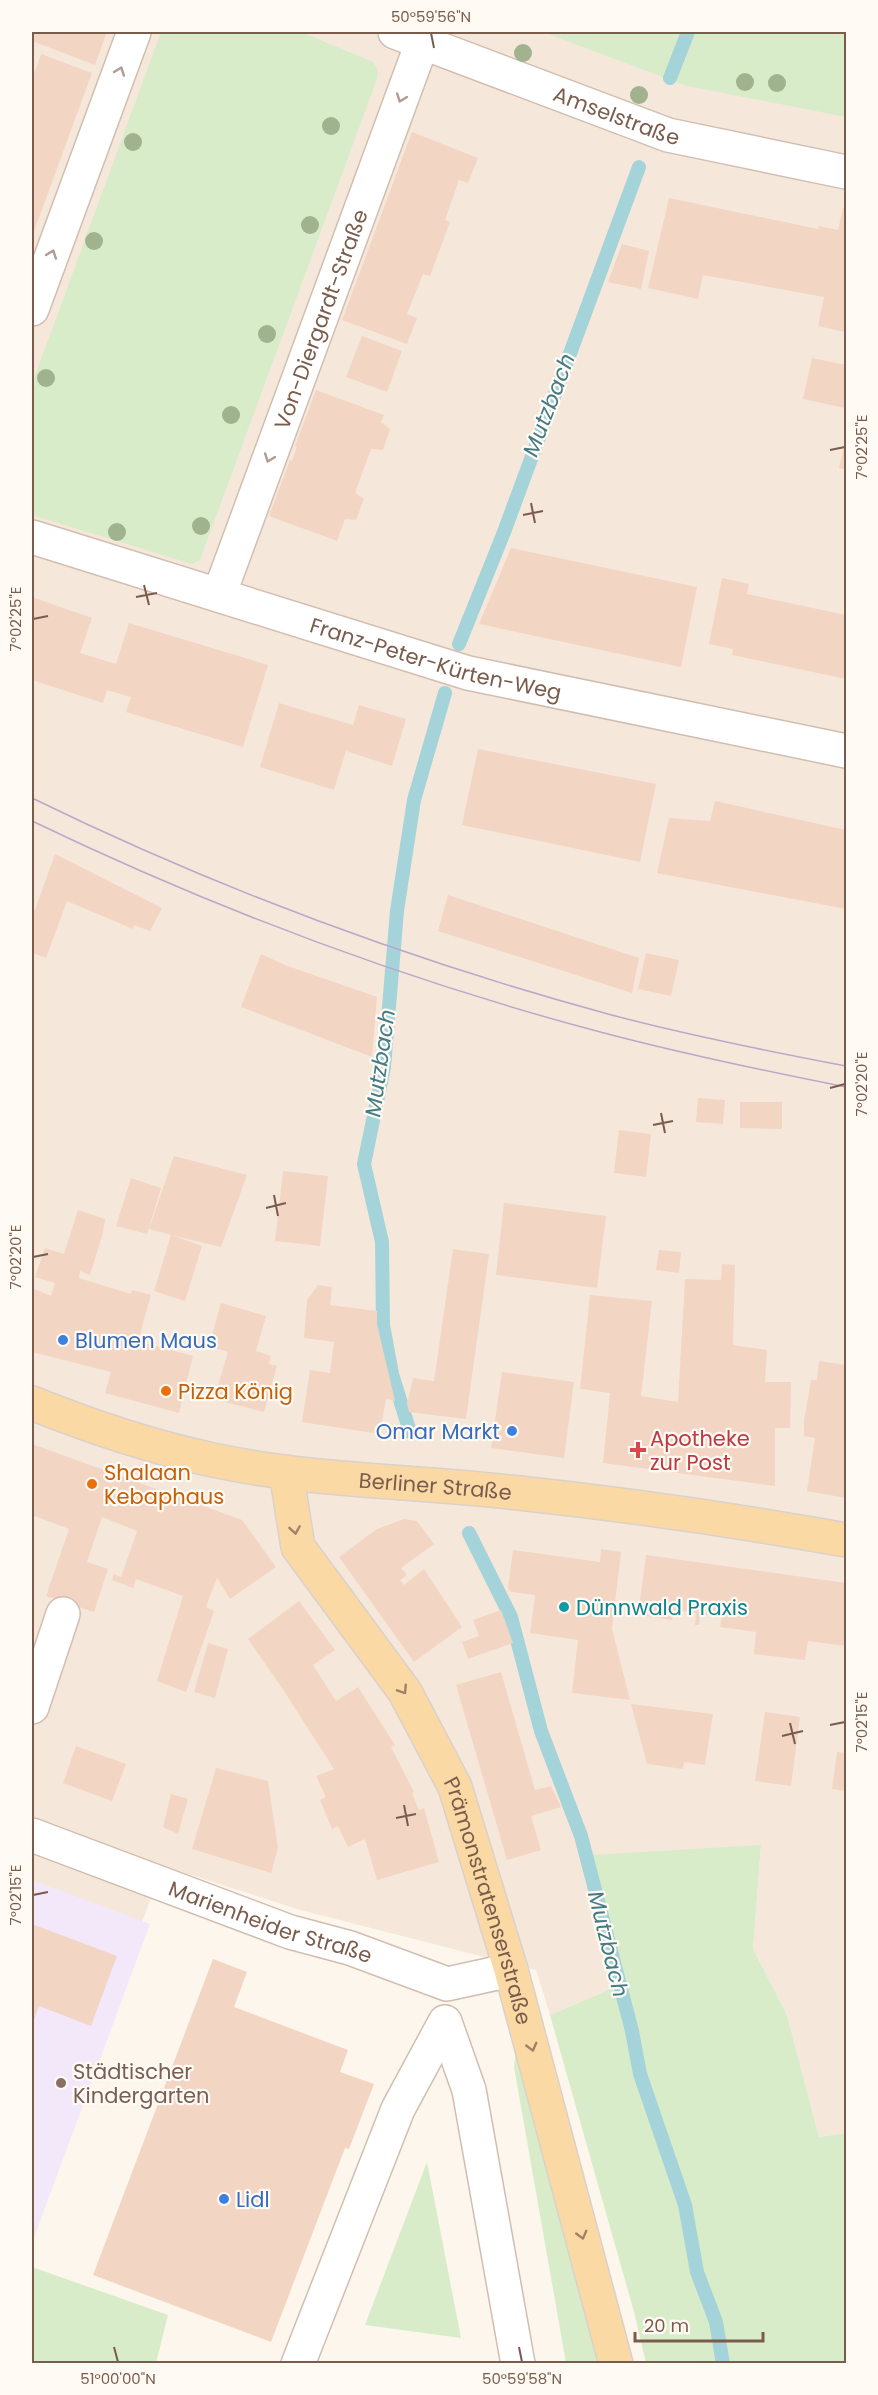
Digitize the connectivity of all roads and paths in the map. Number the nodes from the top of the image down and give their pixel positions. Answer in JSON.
{"nodes":[{"id":1,"x":134,"y":32,"type":"edge"},
{"id":2,"x":409,"y":37,"type":"edge"},
{"id":3,"x":846,"y":172,"type":"edge"},
{"id":4,"x":32,"y":309,"type":"edge"},
{"id":5,"x":32,"y":537,"type":"edge"},
{"id":6,"x":219,"y":595,"type":"junction"},
{"id":7,"x":846,"y":752,"type":"edge"},
{"id":8,"x":32,"y":1403,"type":"edge"},
{"id":9,"x":286,"y":1472,"type":"junction"},
{"id":10,"x":846,"y":1540,"type":"edge"},
{"id":11,"x":63,"y":1614,"type":"dead end"},
{"id":12,"x":32,"y":1707,"type":"edge"},
{"id":13,"x":32,"y":1835,"type":"edge"},
{"id":14,"x":511,"y":1970,"type":"junction"},
{"id":15,"x":447,"y":1984,"type":"junction"},
{"id":16,"x":445,"y":2022,"type":"junction"},
{"id":17,"x":298,"y":2364,"type":"edge"},
{"id":18,"x":518,"y":2364,"type":"edge"},
{"id":19,"x":616,"y":2364,"type":"edge"}],
"edges":[{"from":4,"to":1,"type":"street","one_way":true},
{"from":2,"to":3,"type":"street","name":"Amselstraße"},
{"from":2,"to":6,"type":"street","name":"Von-Diergardt-Straße","one_way":true},
{"from":5,"to":6,"type":"street","name":"Franz-Peter-Kürten-Weg"},
{"from":6,"to":7,"type":"street","name":"Franz-Peter-Kürten-Weg"},
{"from":8,"to":9,"type":"main road","name":"Berliner Straße"},
{"from":9,"to":10,"type":"main road","name":"Berliner Straße"},
{"from":9,"to":14,"type":"main road","name":"Prämonstratenserstraße","one_way":true},
{"from":11,"to":12,"type":"street"},
{"from":13,"to":15,"type":"street","name":"Marienheider Straße"},
{"from":14,"to":15,"type":"street"},
{"from":14,"to":19,"type":"main road","name":"Prämonstratenserstraße","one_way":true},
{"from":15,"to":16,"type":"street"},
{"from":16,"to":17,"type":"street"},
{"from":16,"to":18,"type":"street"}]}
